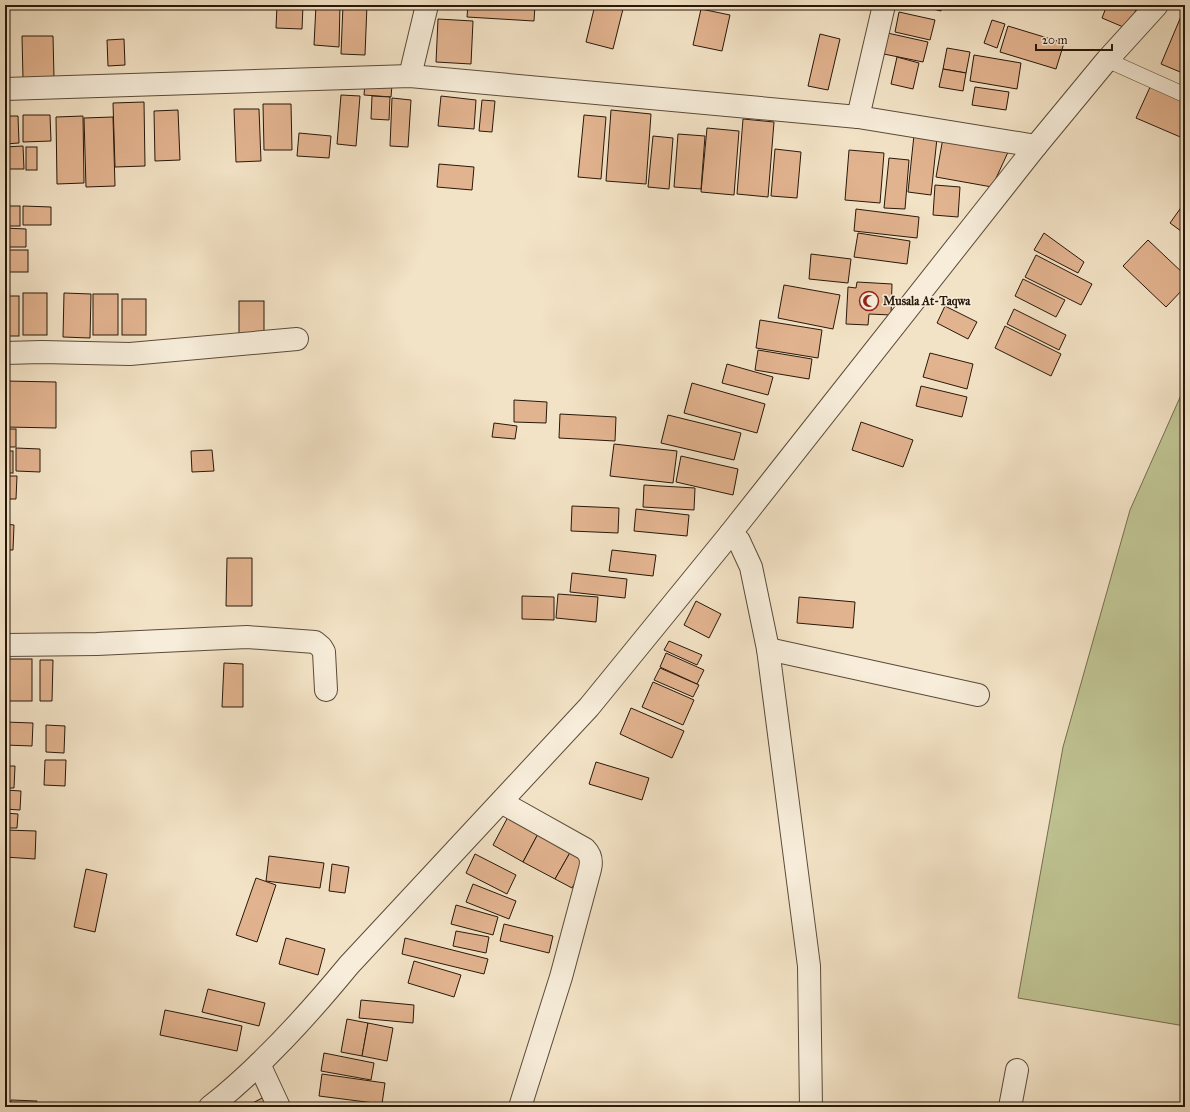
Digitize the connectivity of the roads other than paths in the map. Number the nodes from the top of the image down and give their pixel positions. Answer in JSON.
{"nodes":[{"id":1,"x":427,"y":5,"type":"edge"},
{"id":2,"x":884,"y":5,"type":"edge"},
{"id":3,"x":1157,"y":5,"type":"edge"},
{"id":4,"x":1107,"y":60,"type":"junction"},
{"id":5,"x":410,"y":76,"type":"junction"},
{"id":6,"x":5,"y":90,"type":"edge"},
{"id":7,"x":1185,"y":95,"type":"edge"},
{"id":8,"x":858,"y":117,"type":"junction"},
{"id":9,"x":1036,"y":146,"type":"junction"},
{"id":10,"x":297,"y":339,"type":"dead end"},
{"id":11,"x":5,"y":353,"type":"edge"},
{"id":12,"x":730,"y":534,"type":"junction"},
{"id":13,"x":5,"y":645,"type":"edge"},
{"id":14,"x":768,"y":649,"type":"junction"},
{"id":15,"x":326,"y":690,"type":"dead end"},
{"id":16,"x":978,"y":695,"type":"dead end"},
{"id":17,"x":501,"y":802,"type":"junction"},
{"id":18,"x":259,"y":1064,"type":"junction"},
{"id":19,"x":1017,"y":1070,"type":"dead end"},
{"id":20,"x":210,"y":1107,"type":"edge"},
{"id":21,"x":279,"y":1107,"type":"edge"},
{"id":22,"x":520,"y":1107,"type":"edge"},
{"id":23,"x":811,"y":1107,"type":"edge"},
{"id":24,"x":1010,"y":1107,"type":"edge"}],
"edges":[{"from":1,"to":5,"type":"street"},
{"from":2,"to":8,"type":"street"},
{"from":3,"to":4,"type":"street"},
{"from":4,"to":7,"type":"lane"},
{"from":4,"to":9,"type":"street"},
{"from":5,"to":6,"type":"street"},
{"from":5,"to":8,"type":"street"},
{"from":8,"to":9,"type":"street"},
{"from":9,"to":12,"type":"street"},
{"from":10,"to":11,"type":"street"},
{"from":12,"to":14,"type":"street"},
{"from":12,"to":17,"type":"street"},
{"from":13,"to":15,"type":"street"},
{"from":14,"to":16,"type":"street"},
{"from":14,"to":23,"type":"street"},
{"from":17,"to":18,"type":"street"},
{"from":17,"to":22,"type":"street"},
{"from":18,"to":20,"type":"street"},
{"from":18,"to":21,"type":"street"},
{"from":19,"to":24,"type":"street"}]}
